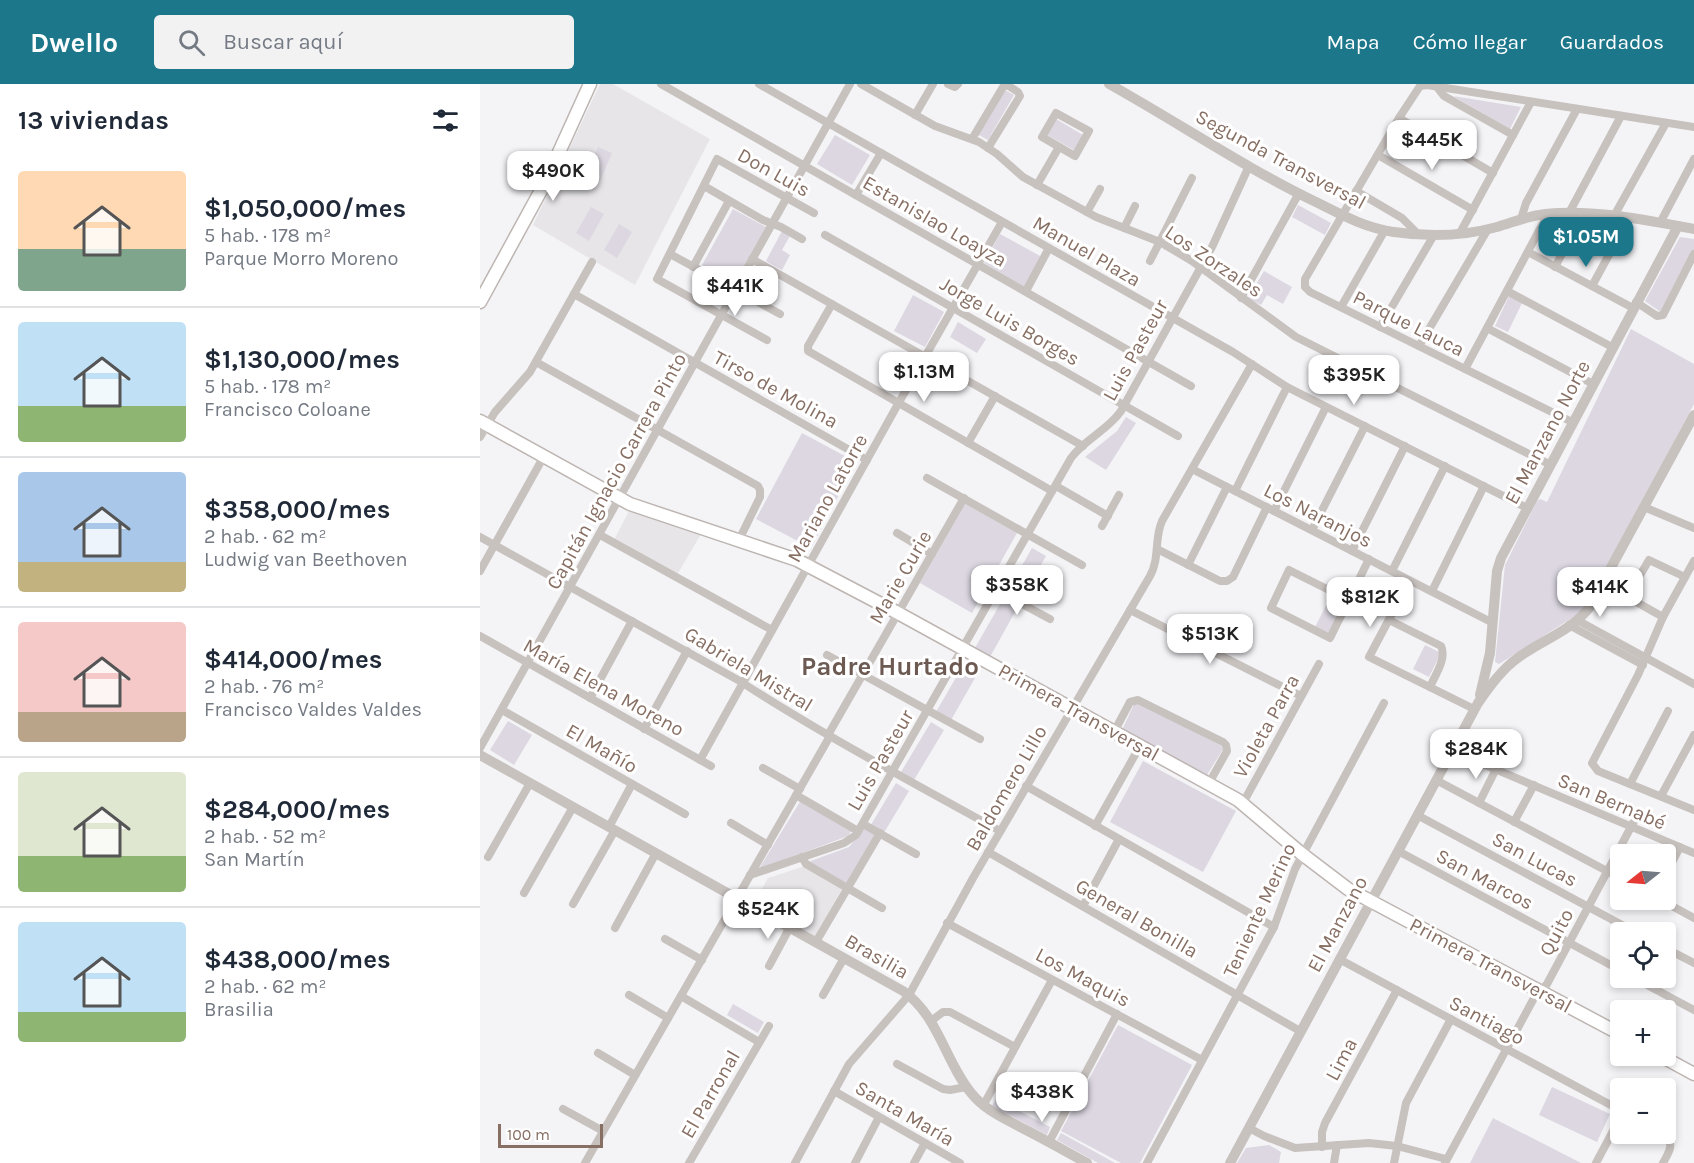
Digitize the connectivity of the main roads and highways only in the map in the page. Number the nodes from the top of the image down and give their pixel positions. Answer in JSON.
{"nodes":[{"id":1,"x":590,"y":84,"type":"edge"},
{"id":2,"x":480,"y":302,"type":"edge"},
{"id":3,"x":483,"y":423,"type":"edge"},
{"id":4,"x":1610,"y":1029,"type":"edge"},
{"id":5,"x":1676,"y":1064,"type":"edge"},
{"id":6,"x":1694,"y":1074,"type":"edge"}],
"edges":[{"from":1,"to":2,"type":"main road"},
{"from":3,"to":4,"type":"main road","name":"Primera Transversal"},
{"from":5,"to":6,"type":"main road"}]}
